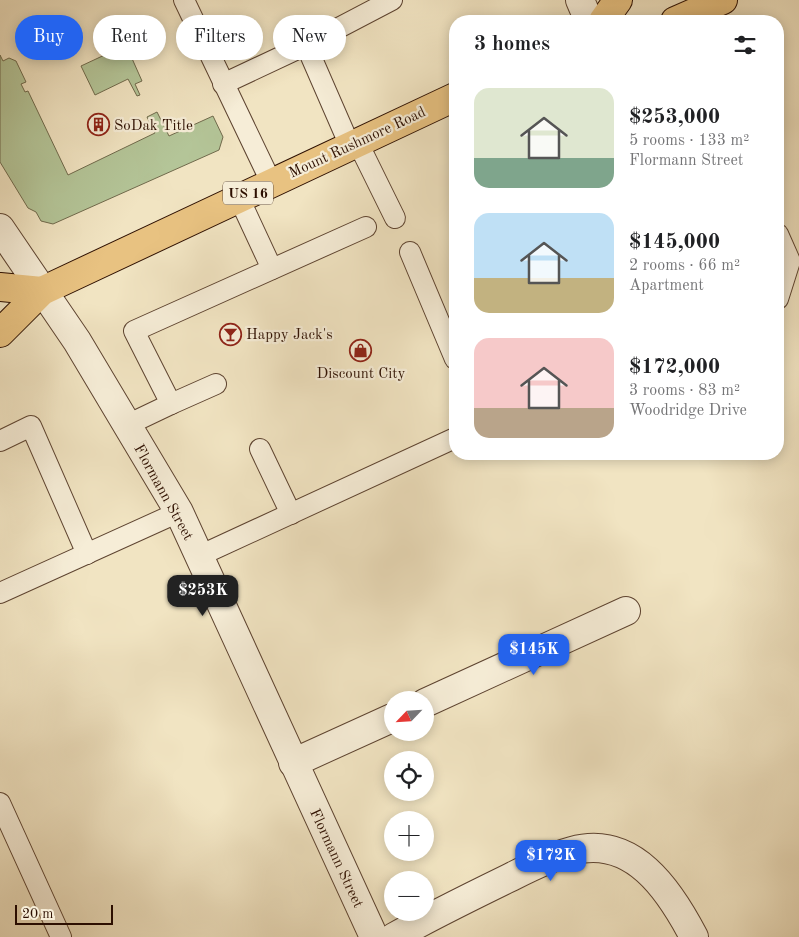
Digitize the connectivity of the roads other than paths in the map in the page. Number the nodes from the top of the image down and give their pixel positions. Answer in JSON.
{"nodes":[{"id":1,"x":184,"y":0,"type":"edge"},
{"id":2,"x":392,"y":0,"type":"edge"},
{"id":3,"x":580,"y":0,"type":"edge"},
{"id":4,"x":618,"y":0,"type":"edge"},
{"id":5,"x":723,"y":0,"type":"edge"},
{"id":6,"x":586,"y":15,"type":"edge"},
{"id":7,"x":607,"y":15,"type":"edge"},
{"id":8,"x":689,"y":15,"type":"edge"},
{"id":9,"x":346,"y":24,"type":"edge"},
{"id":10,"x":274,"y":60,"type":"edge"},
{"id":11,"x":313,"y":60,"type":"edge"},
{"id":12,"x":223,"y":84,"type":"junction"},
{"id":13,"x":449,"y":100,"type":"edge"},
{"id":14,"x":354,"y":144,"type":"junction"},
{"id":15,"x":271,"y":182,"type":"junction"},
{"id":16,"x":239,"y":198,"type":"junction"},
{"id":17,"x":395,"y":218,"type":"dead end"},
{"id":18,"x":366,"y":227,"type":"dead end"},
{"id":19,"x":0,"y":228,"type":"edge"},
{"id":20,"x":784,"y":248,"type":"edge"},
{"id":21,"x":410,"y":252,"type":"dead end"},
{"id":22,"x":272,"y":269,"type":"junction"},
{"id":23,"x":784,"y":280,"type":"edge"},
{"id":24,"x":0,"y":287,"type":"edge"},
{"id":25,"x":42,"y":291,"type":"junction"},
{"id":26,"x":0,"y":333,"type":"edge"},
{"id":27,"x":449,"y":345,"type":"edge"},
{"id":28,"x":216,"y":384,"type":"dead end"},
{"id":29,"x":171,"y":404,"type":"junction"},
{"id":30,"x":127,"y":425,"type":"junction"},
{"id":31,"x":0,"y":441,"type":"edge"},
{"id":32,"x":449,"y":441,"type":"edge"},
{"id":33,"x":260,"y":449,"type":"dead end"},
{"id":34,"x":179,"y":512,"type":"junction"},
{"id":35,"x":291,"y":514,"type":"junction"},
{"id":36,"x":87,"y":554,"type":"junction"},
{"id":37,"x":199,"y":556,"type":"junction"},
{"id":38,"x":0,"y":593,"type":"edge"},
{"id":39,"x":626,"y":611,"type":"dead end"},
{"id":40,"x":434,"y":699,"type":"edge"},
{"id":41,"x":384,"y":722,"type":"edge"},
{"id":42,"x":293,"y":763,"type":"junction"},
{"id":43,"x":0,"y":804,"type":"edge"},
{"id":44,"x":61,"y":937,"type":"edge"},
{"id":45,"x":374,"y":937,"type":"edge"},
{"id":46,"x":394,"y":937,"type":"edge"},
{"id":47,"x":694,"y":937,"type":"edge"}],
"edges":[{"from":1,"to":12,"type":"lane"},
{"from":2,"to":9,"type":"lane"},
{"from":3,"to":6,"type":"street"},
{"from":4,"to":7,"type":"highway"},
{"from":5,"to":8,"type":"highway"},
{"from":10,"to":12,"type":"lane"},
{"from":11,"to":14,"type":"lane"},
{"from":12,"to":15,"type":"lane"},
{"from":13,"to":14,"type":"highway","name":"Mount Rushmore Road","number":"US 16"},
{"from":14,"to":15,"type":"highway","name":"Mount Rushmore Road","number":"US 16"},
{"from":14,"to":17,"type":"lane"},
{"from":15,"to":16,"type":"highway","name":"Mount Rushmore Road","number":"US 16"},
{"from":16,"to":22,"type":"lane"},
{"from":16,"to":25,"type":"highway","name":"Mount Rushmore Road","number":"US 16"},
{"from":18,"to":22,"type":"lane"},
{"from":19,"to":25,"type":"street","name":"Flormann Street"},
{"from":20,"to":23,"type":"lane"},
{"from":21,"to":27,"type":"lane"},
{"from":22,"to":29,"type":"lane"},
{"from":24,"to":25,"type":"highway"},
{"from":25,"to":26,"type":"highway","name":"Mount Rushmore Road","number":"US 16"},
{"from":25,"to":30,"type":"street","name":"Flormann Street"},
{"from":28,"to":29,"type":"lane"},
{"from":29,"to":30,"type":"lane"},
{"from":30,"to":34,"type":"street","name":"Flormann Street"},
{"from":31,"to":36,"type":"lane"},
{"from":32,"to":35,"type":"lane"},
{"from":33,"to":35,"type":"lane"},
{"from":34,"to":36,"type":"lane"},
{"from":34,"to":37,"type":"street","name":"Flormann Street"},
{"from":35,"to":37,"type":"lane"},
{"from":36,"to":38,"type":"lane"},
{"from":37,"to":42,"type":"street","name":"Flormann Street"},
{"from":39,"to":40,"type":"street"},
{"from":41,"to":42,"type":"street"},
{"from":42,"to":45,"type":"street","name":"Flormann Street"},
{"from":43,"to":44,"type":"lane"},
{"from":46,"to":47,"type":"street"}]}
